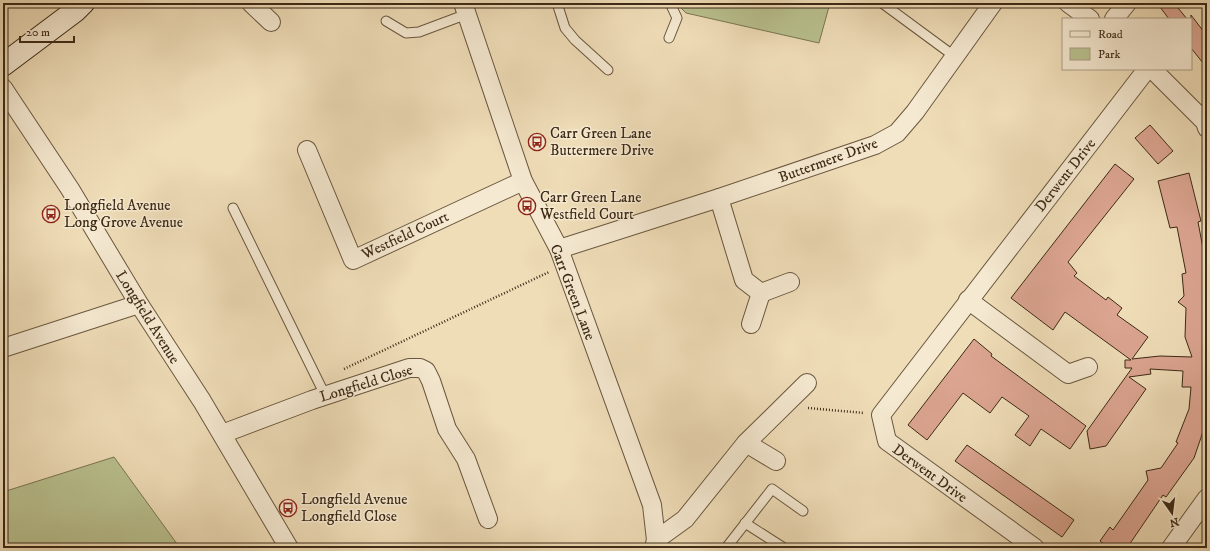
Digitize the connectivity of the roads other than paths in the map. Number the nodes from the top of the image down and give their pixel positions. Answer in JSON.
{"nodes":[{"id":1,"x":83,"y":3,"type":"edge"},
{"id":2,"x":251,"y":3,"type":"edge"},
{"id":3,"x":557,"y":3,"type":"edge"},
{"id":4,"x":670,"y":3,"type":"edge"},
{"id":5,"x":882,"y":3,"type":"edge"},
{"id":6,"x":993,"y":3,"type":"edge"},
{"id":7,"x":1068,"y":3,"type":"edge"},
{"id":8,"x":1127,"y":3,"type":"edge"},
{"id":9,"x":465,"y":9,"type":"edge"},
{"id":10,"x":1089,"y":18,"type":"edge"},
{"id":11,"x":1115,"y":18,"type":"edge"},
{"id":12,"x":386,"y":21,"type":"dead end"},
{"id":13,"x":271,"y":22,"type":"dead end"},
{"id":14,"x":669,"y":38,"type":"dead end"},
{"id":15,"x":954,"y":56,"type":"junction"},
{"id":16,"x":3,"y":65,"type":"edge"},
{"id":17,"x":608,"y":70,"type":"dead end"},
{"id":18,"x":1146,"y":70,"type":"edge"},
{"id":19,"x":1153,"y":70,"type":"edge"},
{"id":20,"x":3,"y":88,"type":"edge"},
{"id":21,"x":1206,"y":124,"type":"edge"},
{"id":22,"x":307,"y":150,"type":"dead end"},
{"id":23,"x":523,"y":181,"type":"junction"},
{"id":24,"x":719,"y":198,"type":"junction"},
{"id":25,"x":233,"y":208,"type":"dead end"},
{"id":26,"x":561,"y":257,"type":"junction"},
{"id":27,"x":790,"y":282,"type":"dead end"},
{"id":28,"x":761,"y":293,"type":"junction"},
{"id":29,"x":968,"y":300,"type":"junction"},
{"id":30,"x":139,"y":304,"type":"junction"},
{"id":31,"x":751,"y":324,"type":"dead end"},
{"id":32,"x":3,"y":348,"type":"edge"},
{"id":33,"x":1088,"y":367,"type":"dead end"},
{"id":34,"x":806,"y":383,"type":"dead end"},
{"id":35,"x":325,"y":396,"type":"junction"},
{"id":36,"x":222,"y":434,"type":"junction"},
{"id":37,"x":746,"y":443,"type":"junction"},
{"id":38,"x":776,"y":461,"type":"dead end"},
{"id":39,"x":1207,"y":498,"type":"edge"},
{"id":40,"x":803,"y":511,"type":"dead end"},
{"id":41,"x":488,"y":519,"type":"dead end"},
{"id":42,"x":745,"y":523,"type":"junction"},
{"id":43,"x":658,"y":545,"type":"edge"},
{"id":44,"x":289,"y":548,"type":"edge"},
{"id":45,"x":726,"y":548,"type":"edge"},
{"id":46,"x":784,"y":548,"type":"edge"},
{"id":47,"x":1035,"y":548,"type":"edge"},
{"id":48,"x":1171,"y":548,"type":"edge"}],
"edges":[{"from":1,"to":16,"type":"street"},
{"from":2,"to":13,"type":"street"},
{"from":3,"to":17,"type":"lane"},
{"from":4,"to":14,"type":"lane"},
{"from":5,"to":15,"type":"lane"},
{"from":6,"to":15,"type":"street","name":"Buttermere Drive"},
{"from":7,"to":10,"type":"street"},
{"from":8,"to":11,"type":"street"},
{"from":9,"to":12,"type":"lane"},
{"from":9,"to":23,"type":"street","name":"Carr Green Lane"},
{"from":15,"to":24,"type":"street","name":"Buttermere Drive"},
{"from":18,"to":29,"type":"street","name":"Derwent Drive"},
{"from":19,"to":21,"type":"street"},
{"from":20,"to":30,"type":"street","name":"Longfield Avenue"},
{"from":22,"to":23,"type":"street","name":"Westfield Court"},
{"from":23,"to":26,"type":"street","name":"Carr Green Lane"},
{"from":24,"to":26,"type":"street","name":"Buttermere Drive"},
{"from":24,"to":28,"type":"street"},
{"from":25,"to":35,"type":"lane"},
{"from":26,"to":43,"type":"street","name":"Carr Green Lane"},
{"from":27,"to":28,"type":"street"},
{"from":28,"to":31,"type":"street"},
{"from":29,"to":33,"type":"street"},
{"from":29,"to":47,"type":"street","name":"Derwent Drive"},
{"from":30,"to":32,"type":"street"},
{"from":30,"to":36,"type":"street","name":"Longfield Avenue"},
{"from":34,"to":37,"type":"street"},
{"from":35,"to":36,"type":"street","name":"Longfield Close"},
{"from":35,"to":41,"type":"street","name":"Longfield Close"},
{"from":36,"to":44,"type":"street","name":"Longfield Avenue"},
{"from":37,"to":38,"type":"street"},
{"from":37,"to":43,"type":"street"},
{"from":39,"to":48,"type":"street"},
{"from":40,"to":42,"type":"lane"},
{"from":42,"to":45,"type":"lane"},
{"from":42,"to":46,"type":"lane"}]}
